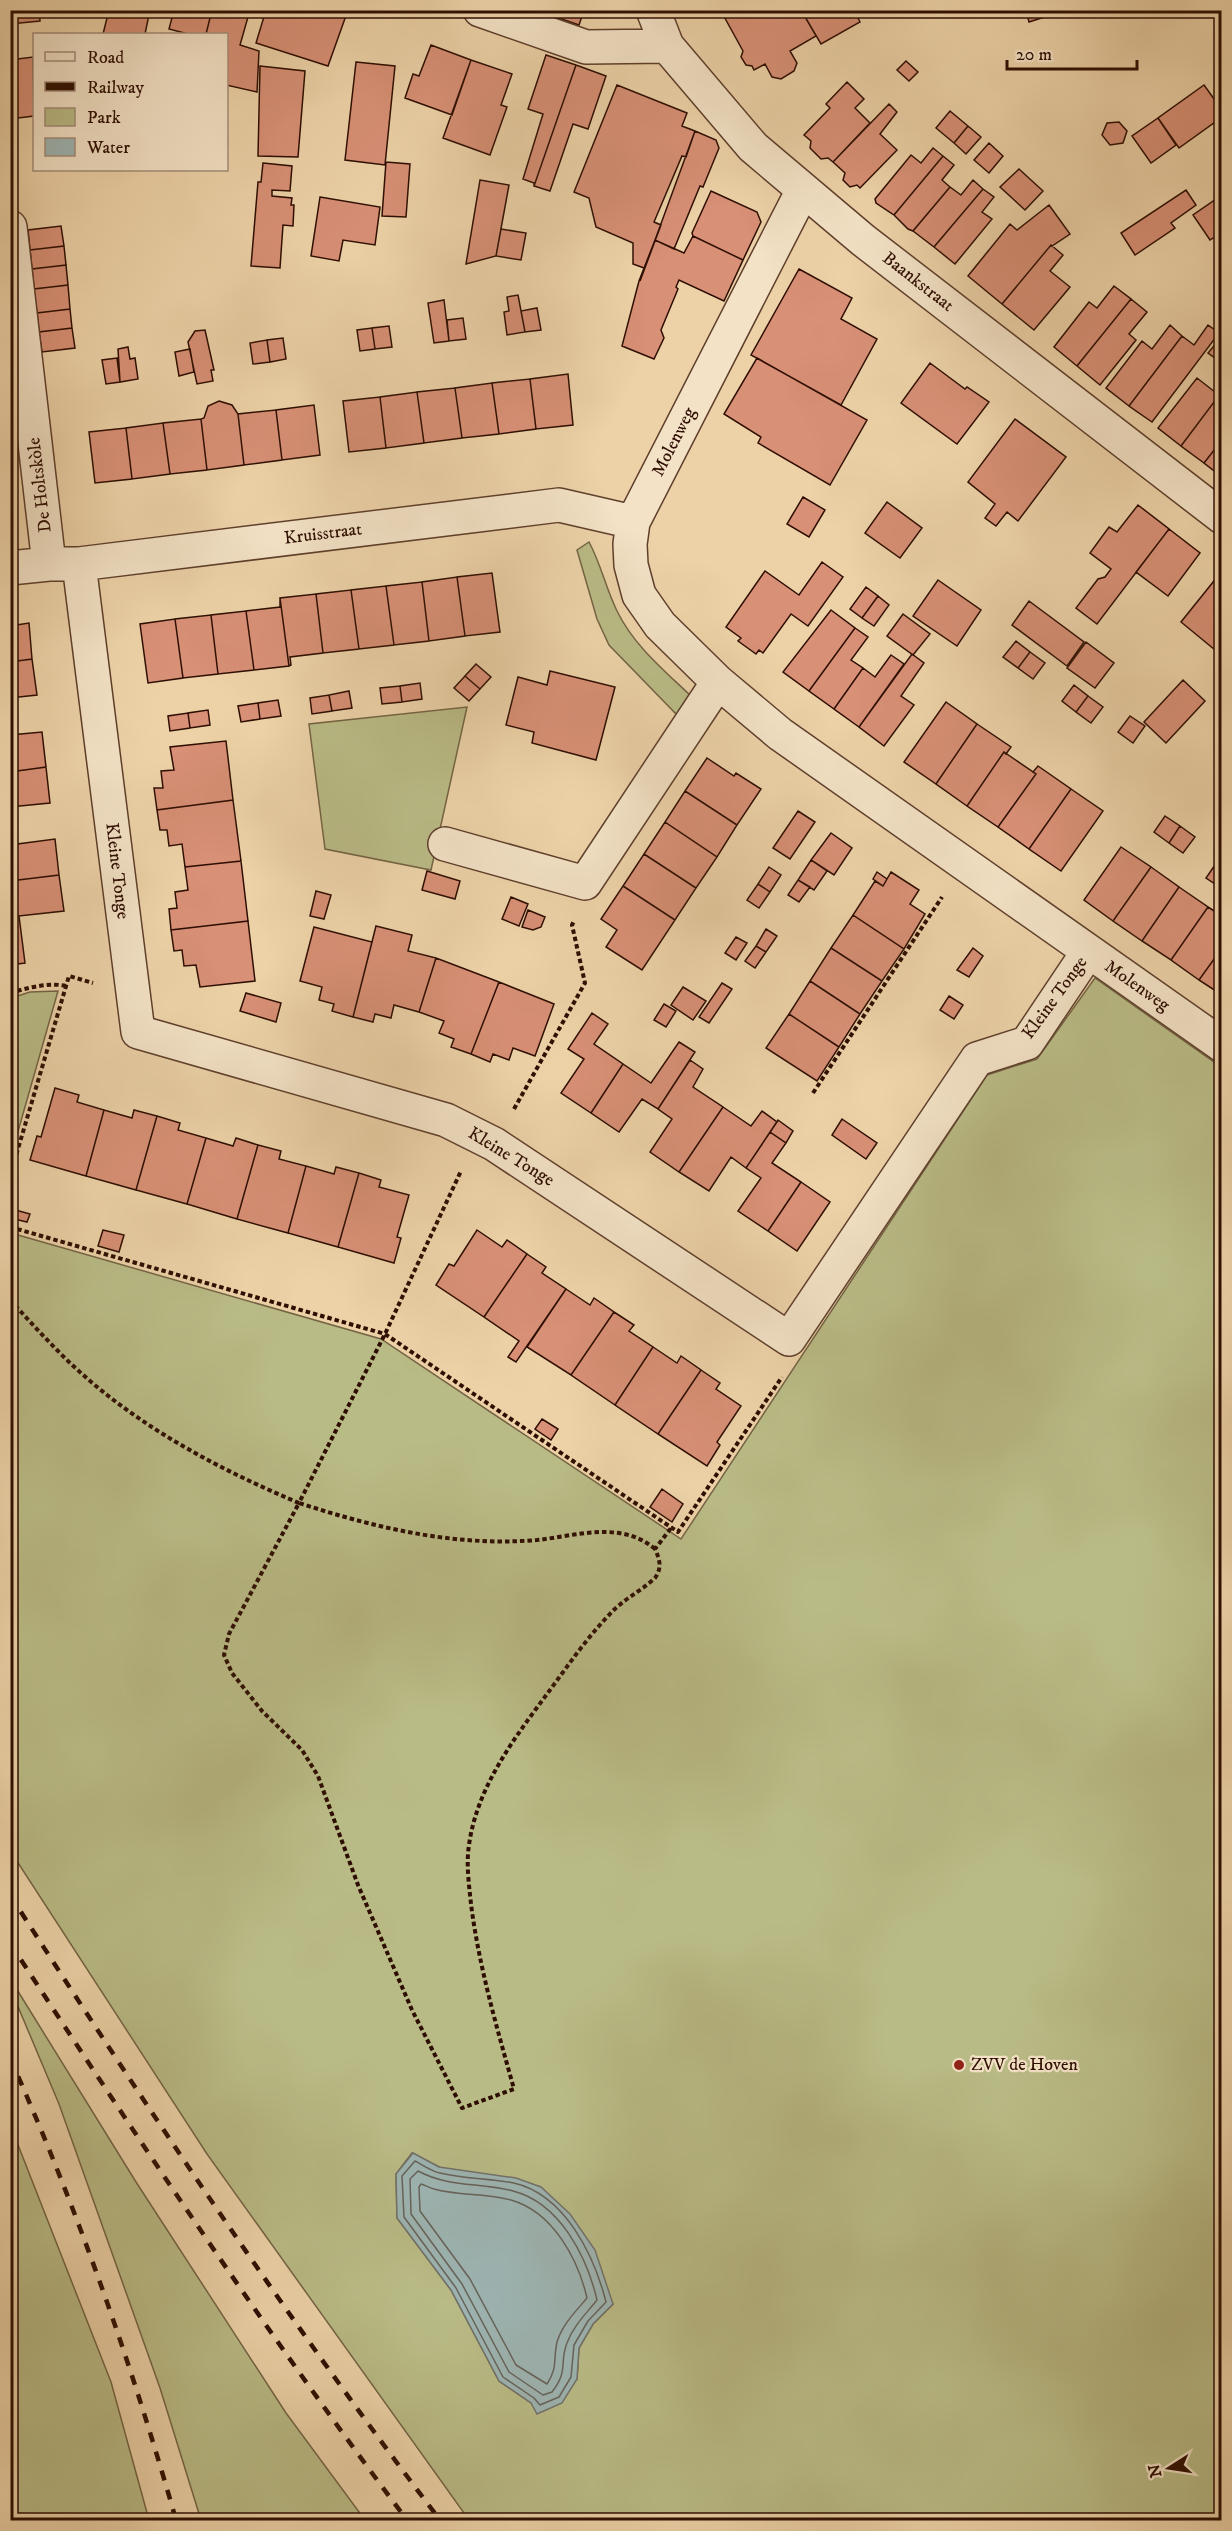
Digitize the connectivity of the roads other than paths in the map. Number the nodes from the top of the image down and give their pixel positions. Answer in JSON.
{"nodes":[{"id":1,"x":480,"y":10,"type":"edge"},
{"id":2,"x":653,"y":10,"type":"edge"},
{"id":3,"x":667,"y":46,"type":"junction"},
{"id":4,"x":803,"y":190,"type":"junction"},
{"id":5,"x":10,"y":227,"type":"edge"},
{"id":6,"x":1221,"y":517,"type":"edge"},
{"id":7,"x":633,"y":522,"type":"junction"},
{"id":8,"x":64,"y":564,"type":"junction"},
{"id":9,"x":10,"y":568,"type":"edge"},
{"id":10,"x":718,"y":682,"type":"junction"},
{"id":11,"x":445,"y":844,"type":"dead end"},
{"id":12,"x":1088,"y":952,"type":"junction"},
{"id":13,"x":1221,"y":1045,"type":"edge"}],
"edges":[{"from":1,"to":3,"type":"street"},
{"from":2,"to":3,"type":"street","name":"Baankstraat"},
{"from":3,"to":4,"type":"street","name":"Baankstraat"},
{"from":4,"to":6,"type":"street","name":"Baankstraat"},
{"from":4,"to":7,"type":"street","name":"Molenweg"},
{"from":5,"to":8,"type":"street","name":"De Holtskòle"},
{"from":7,"to":8,"type":"street","name":"Kruisstraat"},
{"from":7,"to":10,"type":"street","name":"Molenweg"},
{"from":8,"to":9,"type":"street","name":"Kruisstraat"},
{"from":8,"to":12,"type":"street","name":"Kleine Tonge"},
{"from":10,"to":11,"type":"street"},
{"from":10,"to":12,"type":"street","name":"Molenweg"},
{"from":12,"to":13,"type":"street","name":"Molenweg"}]}
